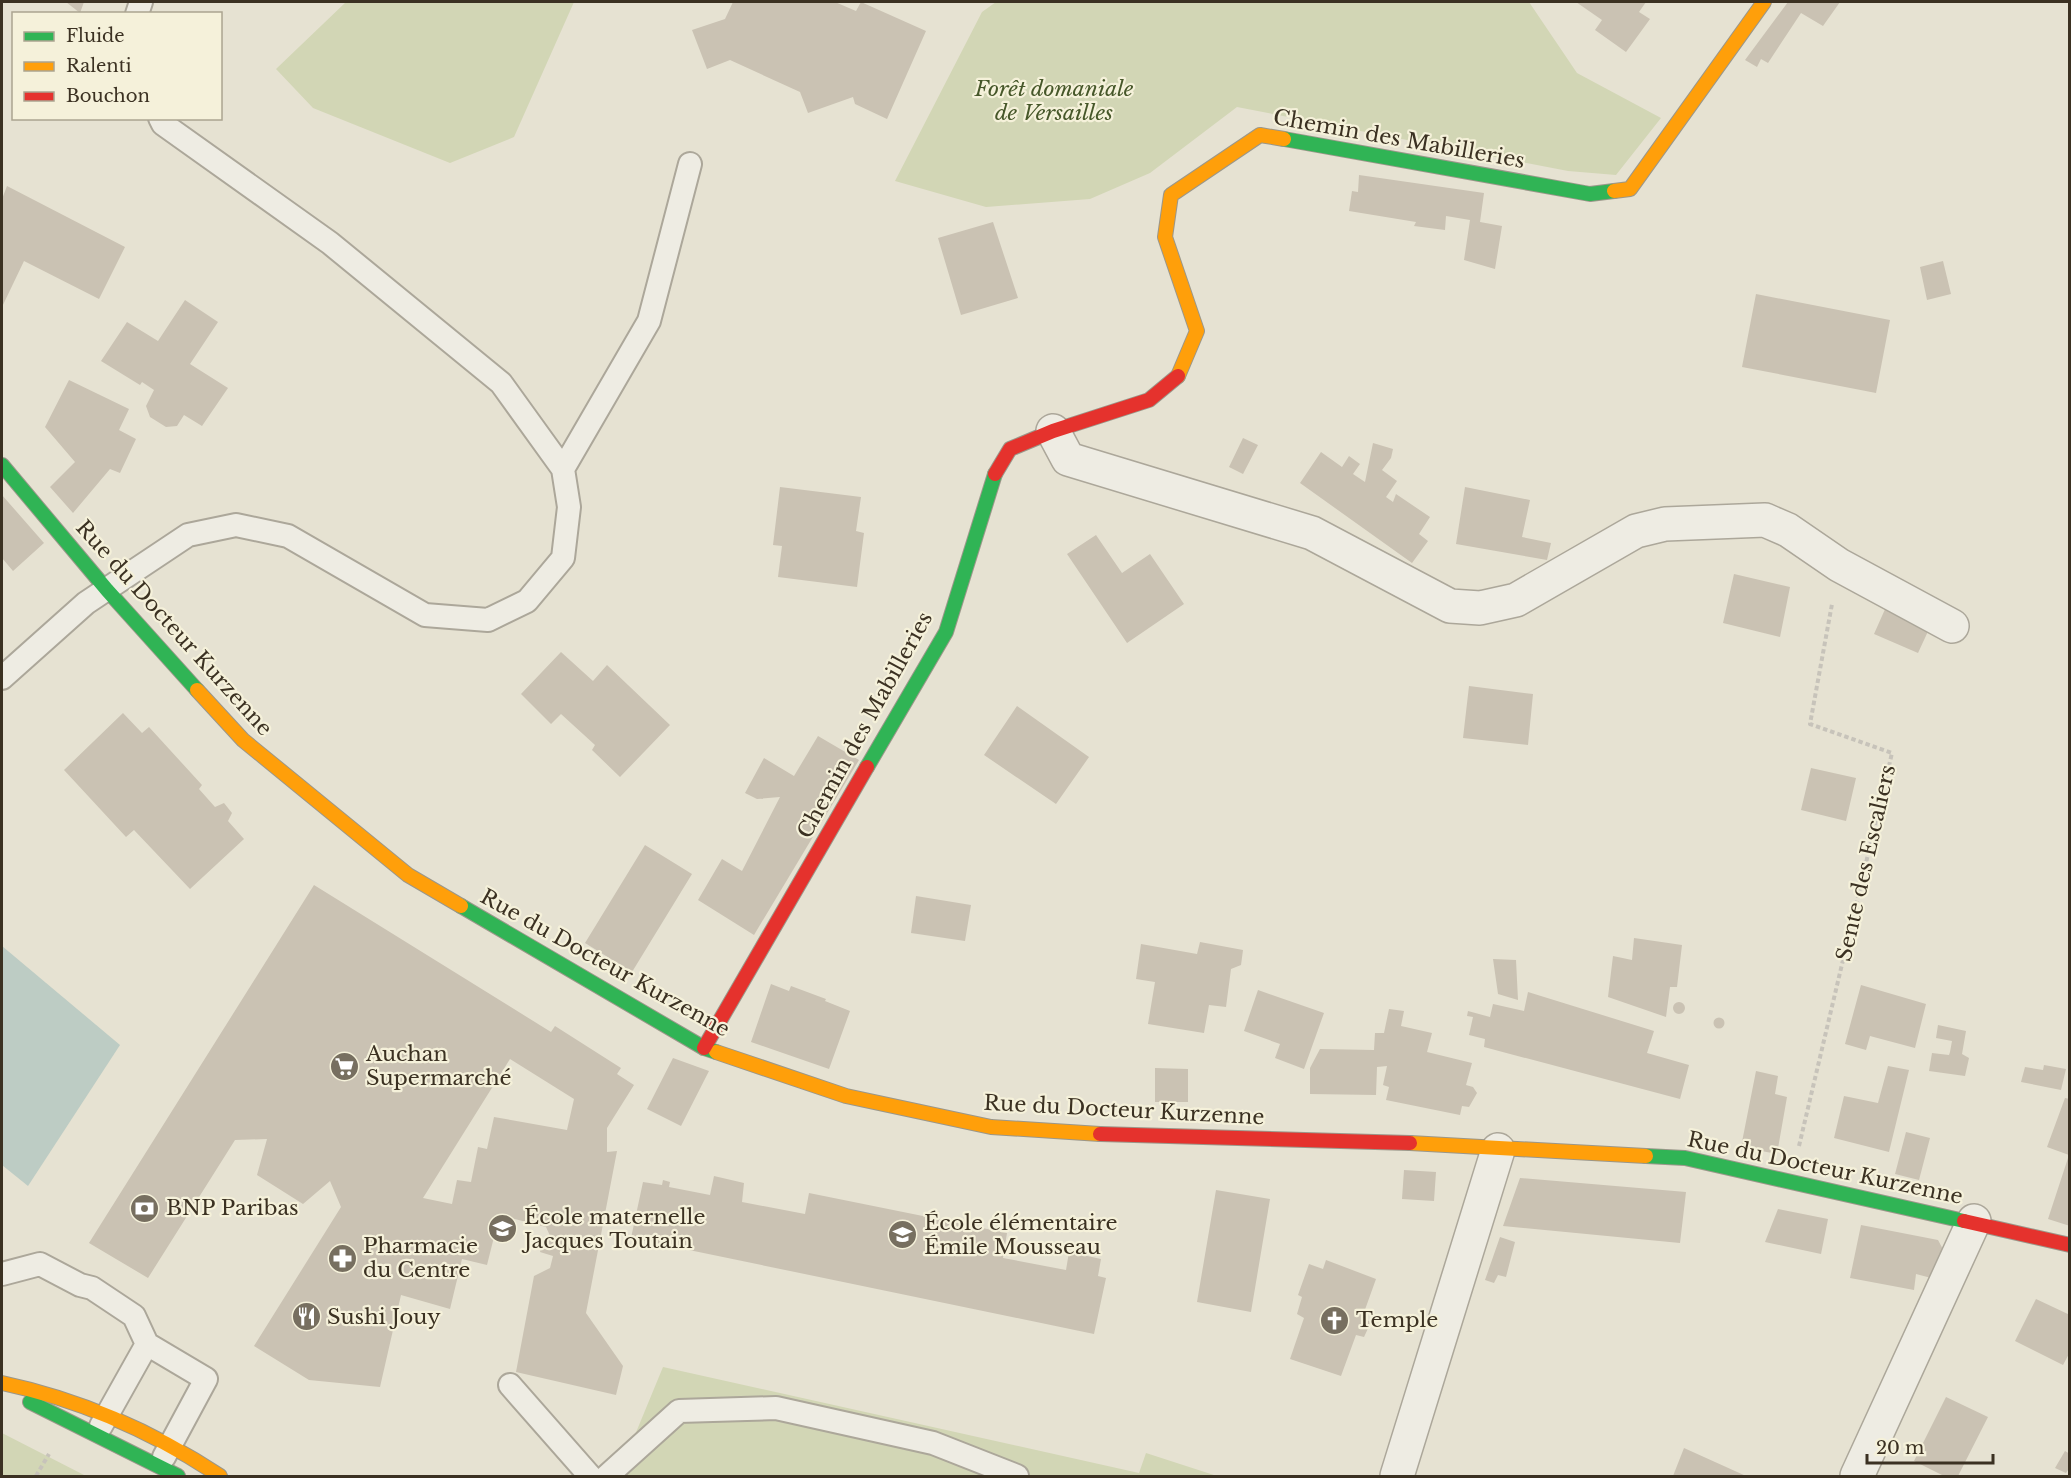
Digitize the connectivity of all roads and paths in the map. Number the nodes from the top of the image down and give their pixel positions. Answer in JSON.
{"nodes":[{"id":1,"x":1764,"y":2,"type":"edge"},
{"id":2,"x":161,"y":120,"type":"edge"},
{"id":3,"x":690,"y":164,"type":"dead end"},
{"id":4,"x":1053,"y":431,"type":"junction"},
{"id":5,"x":2,"y":465,"type":"edge"},
{"id":6,"x":563,"y":469,"type":"junction"},
{"id":7,"x":1839,"y":565,"type":"junction"},
{"id":8,"x":107,"y":590,"type":"junction"},
{"id":9,"x":1952,"y":626,"type":"dead end"},
{"id":10,"x":2,"y":678,"type":"edge"},
{"id":11,"x":704,"y":1048,"type":"junction"},
{"id":12,"x":1498,"y":1150,"type":"junction"},
{"id":13,"x":1791,"y":1180,"type":"junction"},
{"id":14,"x":1974,"y":1221,"type":"junction"},
{"id":15,"x":2070,"y":1245,"type":"edge"},
{"id":16,"x":2,"y":1274,"type":"edge"},
{"id":17,"x":147,"y":1344,"type":"junction"},
{"id":18,"x":2,"y":1385,"type":"edge"},
{"id":19,"x":510,"y":1385,"type":"dead end"},
{"id":20,"x":109,"y":1413,"type":"junction"},
{"id":21,"x":96,"y":1435,"type":"junction"},
{"id":22,"x":171,"y":1444,"type":"junction"},
{"id":23,"x":51,"y":1452,"type":"dead end"},
{"id":24,"x":169,"y":1471,"type":"edge"},
{"id":25,"x":36,"y":1476,"type":"edge"},
{"id":26,"x":220,"y":1476,"type":"edge"},
{"id":27,"x":590,"y":1476,"type":"edge"},
{"id":28,"x":607,"y":1476,"type":"edge"},
{"id":29,"x":1017,"y":1476,"type":"edge"},
{"id":30,"x":1397,"y":1476,"type":"edge"},
{"id":31,"x":1857,"y":1476,"type":"edge"}],
"edges":[{"from":1,"to":4,"type":"street","name":"Chemin des Mabilleries"},
{"from":2,"to":6,"type":"lane"},
{"from":3,"to":6,"type":"lane"},
{"from":4,"to":7,"type":"street"},
{"from":4,"to":11,"type":"street","name":"Chemin des Mabilleries"},
{"from":5,"to":8,"type":"street","name":"Rue du Docteur Kurzenne"},
{"from":6,"to":8,"type":"lane"},
{"from":7,"to":9,"type":"street"},
{"from":7,"to":13,"type":"path","name":"Sente des Escaliers"},
{"from":8,"to":10,"type":"lane"},
{"from":8,"to":11,"type":"street","name":"Rue du Docteur Kurzenne"},
{"from":11,"to":12,"type":"street","name":"Rue du Docteur Kurzenne"},
{"from":12,"to":13,"type":"street","name":"Rue du Docteur Kurzenne"},
{"from":12,"to":30,"type":"street"},
{"from":13,"to":14,"type":"street","name":"Rue du Docteur Kurzenne"},
{"from":14,"to":15,"type":"street","name":"Rue du Docteur Kurzenne"},
{"from":14,"to":31,"type":"street"},
{"from":16,"to":17,"type":"lane"},
{"from":17,"to":20,"type":"lane"},
{"from":17,"to":22,"type":"lane"},
{"from":18,"to":20,"type":"street"},
{"from":18,"to":21,"type":"street"},
{"from":19,"to":27,"type":"lane"},
{"from":20,"to":21,"type":"lane"},
{"from":20,"to":22,"type":"street"},
{"from":21,"to":24,"type":"street"},
{"from":22,"to":24,"type":"lane"},
{"from":22,"to":26,"type":"street"},
{"from":23,"to":25,"type":"path"},
{"from":28,"to":29,"type":"lane"}]}
